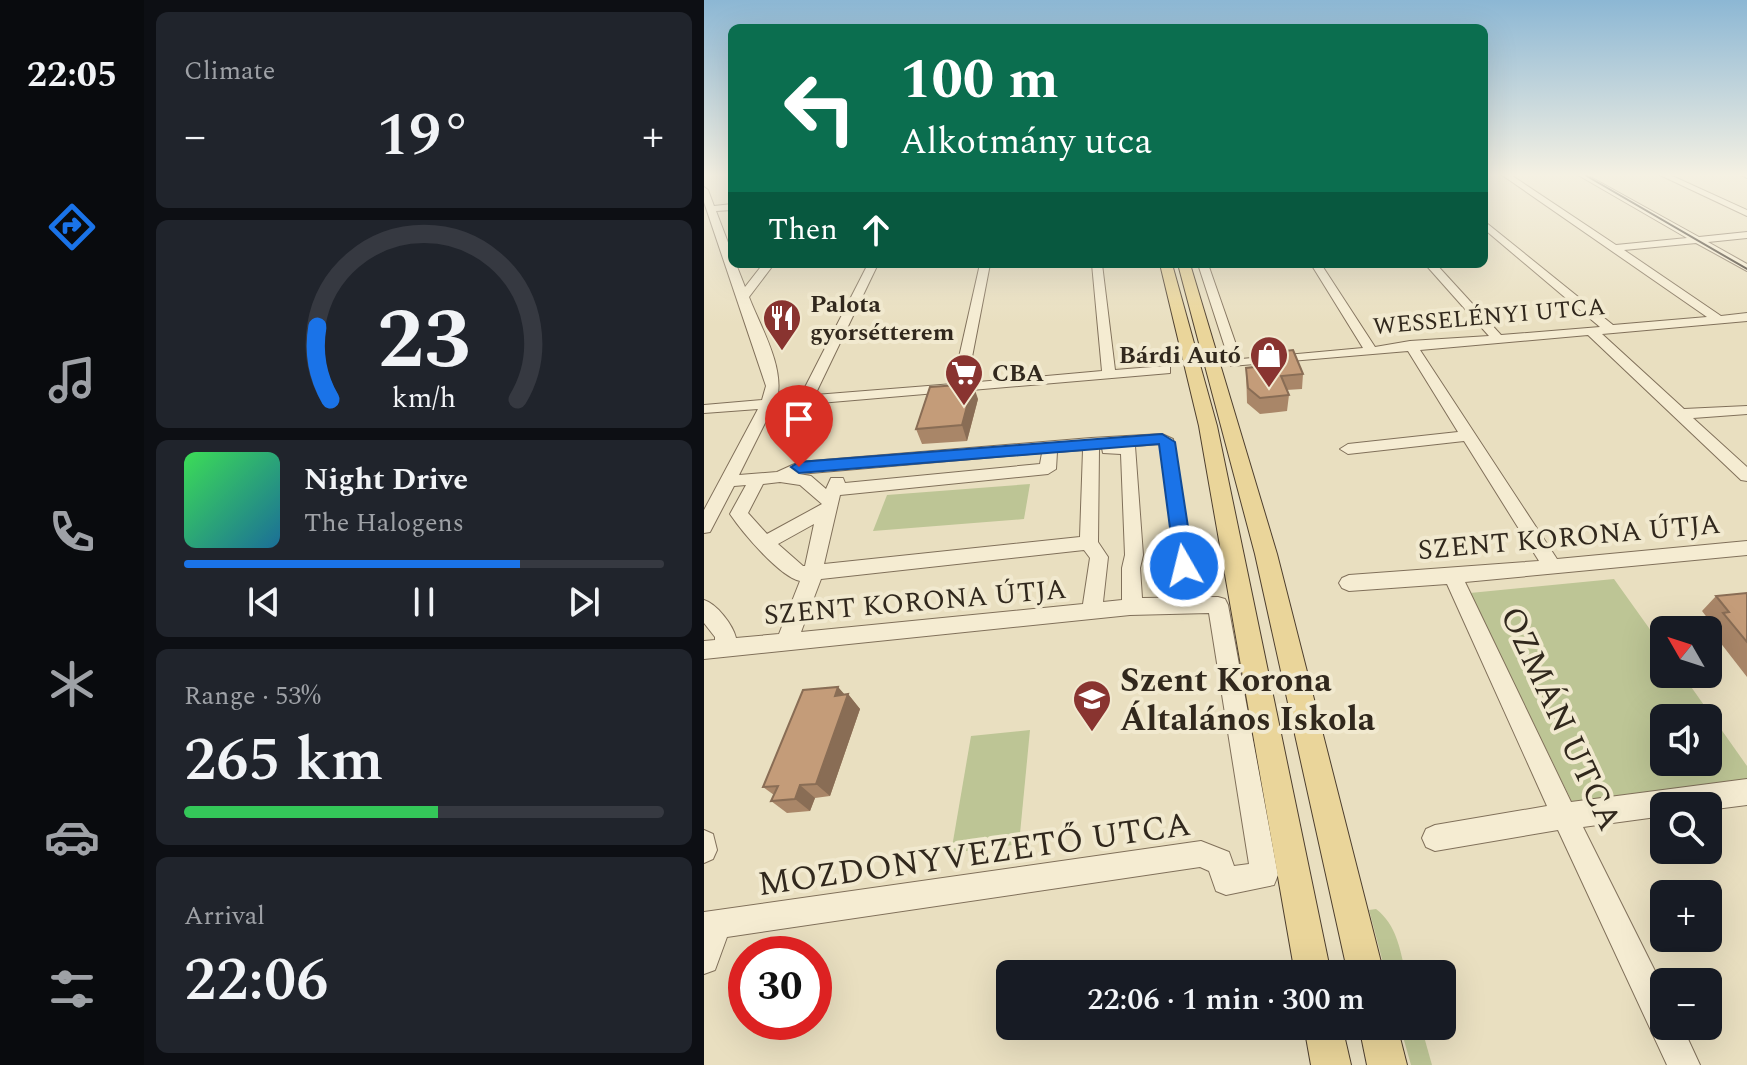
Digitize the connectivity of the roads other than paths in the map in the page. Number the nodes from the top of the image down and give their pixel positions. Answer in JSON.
{"nodes":[{"id":1,"x":711,"y":225,"type":"edge"},
{"id":2,"x":1581,"y":225,"type":"edge"},
{"id":3,"x":1674,"y":225,"type":"edge"},
{"id":4,"x":1488,"y":227,"type":"edge"},
{"id":5,"x":1747,"y":235,"type":"edge"},
{"id":6,"x":1698,"y":239,"type":"junction"},
{"id":7,"x":1616,"y":248,"type":"junction"},
{"id":8,"x":728,"y":262,"type":"edge"},
{"id":9,"x":731,"y":268,"type":"edge"},
{"id":10,"x":766,"y":268,"type":"edge"},
{"id":11,"x":871,"y":268,"type":"edge"},
{"id":12,"x":984,"y":268,"type":"edge"},
{"id":13,"x":1097,"y":268,"type":"edge"},
{"id":14,"x":1167,"y":268,"type":"edge"},
{"id":15,"x":1185,"y":268,"type":"edge"},
{"id":16,"x":1204,"y":268,"type":"edge"},
{"id":17,"x":1319,"y":268,"type":"edge"},
{"id":18,"x":1434,"y":268,"type":"edge"},
{"id":19,"x":1747,"y":268,"type":"edge"},
{"id":20,"x":758,"y":278,"type":"junction"},
{"id":21,"x":739,"y":287,"type":"junction"},
{"id":22,"x":1747,"y":317,"type":"edge"},
{"id":23,"x":1717,"y":318,"type":"junction"},
{"id":24,"x":1608,"y":327,"type":"junction"},
{"id":25,"x":1589,"y":329,"type":"junction"},
{"id":26,"x":1497,"y":338,"type":"junction"},
{"id":27,"x":1410,"y":345,"type":"junction"},
{"id":28,"x":1370,"y":349,"type":"junction"},
{"id":29,"x":1165,"y":370,"type":"dead end"},
{"id":30,"x":1109,"y":375,"type":"junction"},
{"id":31,"x":773,"y":386,"type":"junction"},
{"id":32,"x":959,"y":389,"type":"junction"},
{"id":33,"x":805,"y":401,"type":"junction"},
{"id":34,"x":768,"y":404,"type":"junction"},
{"id":35,"x":704,"y":409,"type":"edge"},
{"id":36,"x":1747,"y":410,"type":"edge"},
{"id":37,"x":1682,"y":414,"type":"junction"},
{"id":38,"x":1466,"y":436,"type":"junction"},
{"id":39,"x":1050,"y":447,"type":"junction"},
{"id":40,"x":1091,"y":447,"type":"junction"},
{"id":41,"x":1348,"y":449,"type":"dead end"},
{"id":42,"x":843,"y":465,"type":"junction"},
{"id":43,"x":1747,"y":476,"type":"edge"},
{"id":44,"x":780,"y":477,"type":"junction"},
{"id":45,"x":758,"y":478,"type":"junction"},
{"id":46,"x":729,"y":481,"type":"junction"},
{"id":47,"x":830,"y":500,"type":"junction"},
{"id":48,"x":704,"y":527,"type":"edge"},
{"id":49,"x":765,"y":543,"type":"junction"},
{"id":50,"x":1747,"y":548,"type":"edge"},
{"id":51,"x":1094,"y":550,"type":"junction"},
{"id":52,"x":1132,"y":562,"type":"junction"},
{"id":53,"x":1184,"y":566,"type":"dead end"},
{"id":54,"x":1552,"y":566,"type":"junction"},
{"id":55,"x":813,"y":574,"type":"junction"},
{"id":56,"x":1453,"y":576,"type":"junction"},
{"id":57,"x":1349,"y":583,"type":"dead end"},
{"id":58,"x":704,"y":608,"type":"edge"},
{"id":59,"x":1132,"y":608,"type":"junction"},
{"id":60,"x":1092,"y":612,"type":"junction"},
{"id":61,"x":786,"y":642,"type":"junction"},
{"id":62,"x":714,"y":649,"type":"edge"},
{"id":63,"x":1747,"y":792,"type":"edge"},
{"id":64,"x":1566,"y":816,"type":"junction"},
{"id":65,"x":1435,"y":838,"type":"dead end"},
{"id":66,"x":704,"y":843,"type":"edge"},
{"id":67,"x":704,"y":850,"type":"edge"},
{"id":68,"x":1226,"y":881,"type":"joint"},
{"id":69,"x":711,"y":925,"type":"edge"},
{"id":70,"x":704,"y":959,"type":"edge"},
{"id":71,"x":1310,"y":960,"type":"edge"},
{"id":72,"x":1363,"y":960,"type":"edge"},
{"id":73,"x":1650,"y":992,"type":"edge"},
{"id":74,"x":1326,"y":1040,"type":"edge"},
{"id":75,"x":1381,"y":1040,"type":"edge"},
{"id":76,"x":1672,"y":1040,"type":"edge"},
{"id":77,"x":1331,"y":1065,"type":"edge"},
{"id":78,"x":1387,"y":1065,"type":"edge"},
{"id":79,"x":1684,"y":1065,"type":"edge"}],
"edges":[{"from":1,"to":8,"type":"street"},
{"from":2,"to":7,"type":"street"},
{"from":3,"to":6,"type":"street"},
{"from":4,"to":24,"type":"street"},
{"from":5,"to":6,"type":"street"},
{"from":6,"to":7,"type":"street"},
{"from":6,"to":19,"type":"street"},
{"from":7,"to":23,"type":"street"},
{"from":9,"to":21,"type":"street"},
{"from":10,"to":20,"type":"street"},
{"from":11,"to":33,"type":"street"},
{"from":12,"to":32,"type":"street"},
{"from":13,"to":30,"type":"street"},
{"from":14,"to":71,"type":"main road"},
{"from":15,"to":72,"type":"main road"},
{"from":16,"to":28,"type":"street","name":"WESSELÉNYI UTCA"},
{"from":17,"to":28,"type":"street"},
{"from":18,"to":26,"type":"street"},
{"from":20,"to":21,"type":"street"},
{"from":20,"to":21,"type":"street"},
{"from":21,"to":31,"type":"street"},
{"from":22,"to":23,"type":"street","name":"WESSELÉNYI UTCA"},
{"from":23,"to":24,"type":"street","name":"WESSELÉNYI UTCA"},
{"from":24,"to":25,"type":"street","name":"WESSELÉNYI UTCA"},
{"from":25,"to":26,"type":"street","name":"WESSELÉNYI UTCA"},
{"from":25,"to":37,"type":"street"},
{"from":26,"to":27,"type":"street","name":"WESSELÉNYI UTCA"},
{"from":27,"to":28,"type":"street","name":"WESSELÉNYI UTCA"},
{"from":27,"to":38,"type":"street"},
{"from":29,"to":30,"type":"street"},
{"from":30,"to":32,"type":"street"},
{"from":31,"to":33,"type":"street"},
{"from":31,"to":34,"type":"street"},
{"from":32,"to":33,"type":"street"},
{"from":33,"to":34,"type":"street"},
{"from":34,"to":35,"type":"street"},
{"from":34,"to":46,"type":"street"},
{"from":36,"to":37,"type":"street"},
{"from":37,"to":43,"type":"street"},
{"from":38,"to":41,"type":"street"},
{"from":38,"to":54,"type":"street"},
{"from":39,"to":40,"type":"street"},
{"from":39,"to":42,"type":"street"},
{"from":39,"to":47,"type":"street"},
{"from":40,"to":51,"type":"street"},
{"from":40,"to":52,"type":"street"},
{"from":40,"to":53,"type":"street"},
{"from":42,"to":44,"type":"street"},
{"from":42,"to":47,"type":"street"},
{"from":44,"to":45,"type":"street"},
{"from":44,"to":47,"type":"street"},
{"from":45,"to":46,"type":"street"},
{"from":45,"to":49,"type":"street"},
{"from":46,"to":48,"type":"street"},
{"from":47,"to":49,"type":"street"},
{"from":47,"to":55,"type":"street"},
{"from":49,"to":55,"type":"street"},
{"from":50,"to":54,"type":"street","name":"SZENT KORONA ÚTJA"},
{"from":51,"to":52,"type":"street","name":"SZENT KORONA ÚTJA"},
{"from":51,"to":55,"type":"street","name":"SZENT KORONA ÚTJA"},
{"from":51,"to":60,"type":"street"},
{"from":52,"to":59,"type":"street"},
{"from":54,"to":56,"type":"street","name":"SZENT KORONA ÚTJA"},
{"from":55,"to":61,"type":"street"},
{"from":56,"to":57,"type":"street","name":"SZENT KORONA ÚTJA"},
{"from":56,"to":64,"type":"street","name":"OZMÁN UTCA"},
{"from":58,"to":62,"type":"street"},
{"from":59,"to":60,"type":"street","name":"SZENT KORONA ÚTJA"},
{"from":59,"to":68,"type":"street","name":"SZENT KORONA ÚTJA"},
{"from":60,"to":61,"type":"street","name":"SZENT KORONA ÚTJA"},
{"from":61,"to":62,"type":"street","name":"SZENT KORONA ÚTJA"},
{"from":63,"to":64,"type":"street"},
{"from":64,"to":65,"type":"street"},
{"from":64,"to":73,"type":"street","name":"OZMÁN UTCA"},
{"from":66,"to":67,"type":"street"},
{"from":68,"to":69,"type":"street","name":"MOZDONYVEZETŐ UTCA"},
{"from":69,"to":70,"type":"street","name":"MOZDONYVEZETŐ UTCA"},
{"from":74,"to":77,"type":"main road"},
{"from":75,"to":78,"type":"main road"},
{"from":76,"to":79,"type":"street","name":"OZMÁN UTCA"}]}
